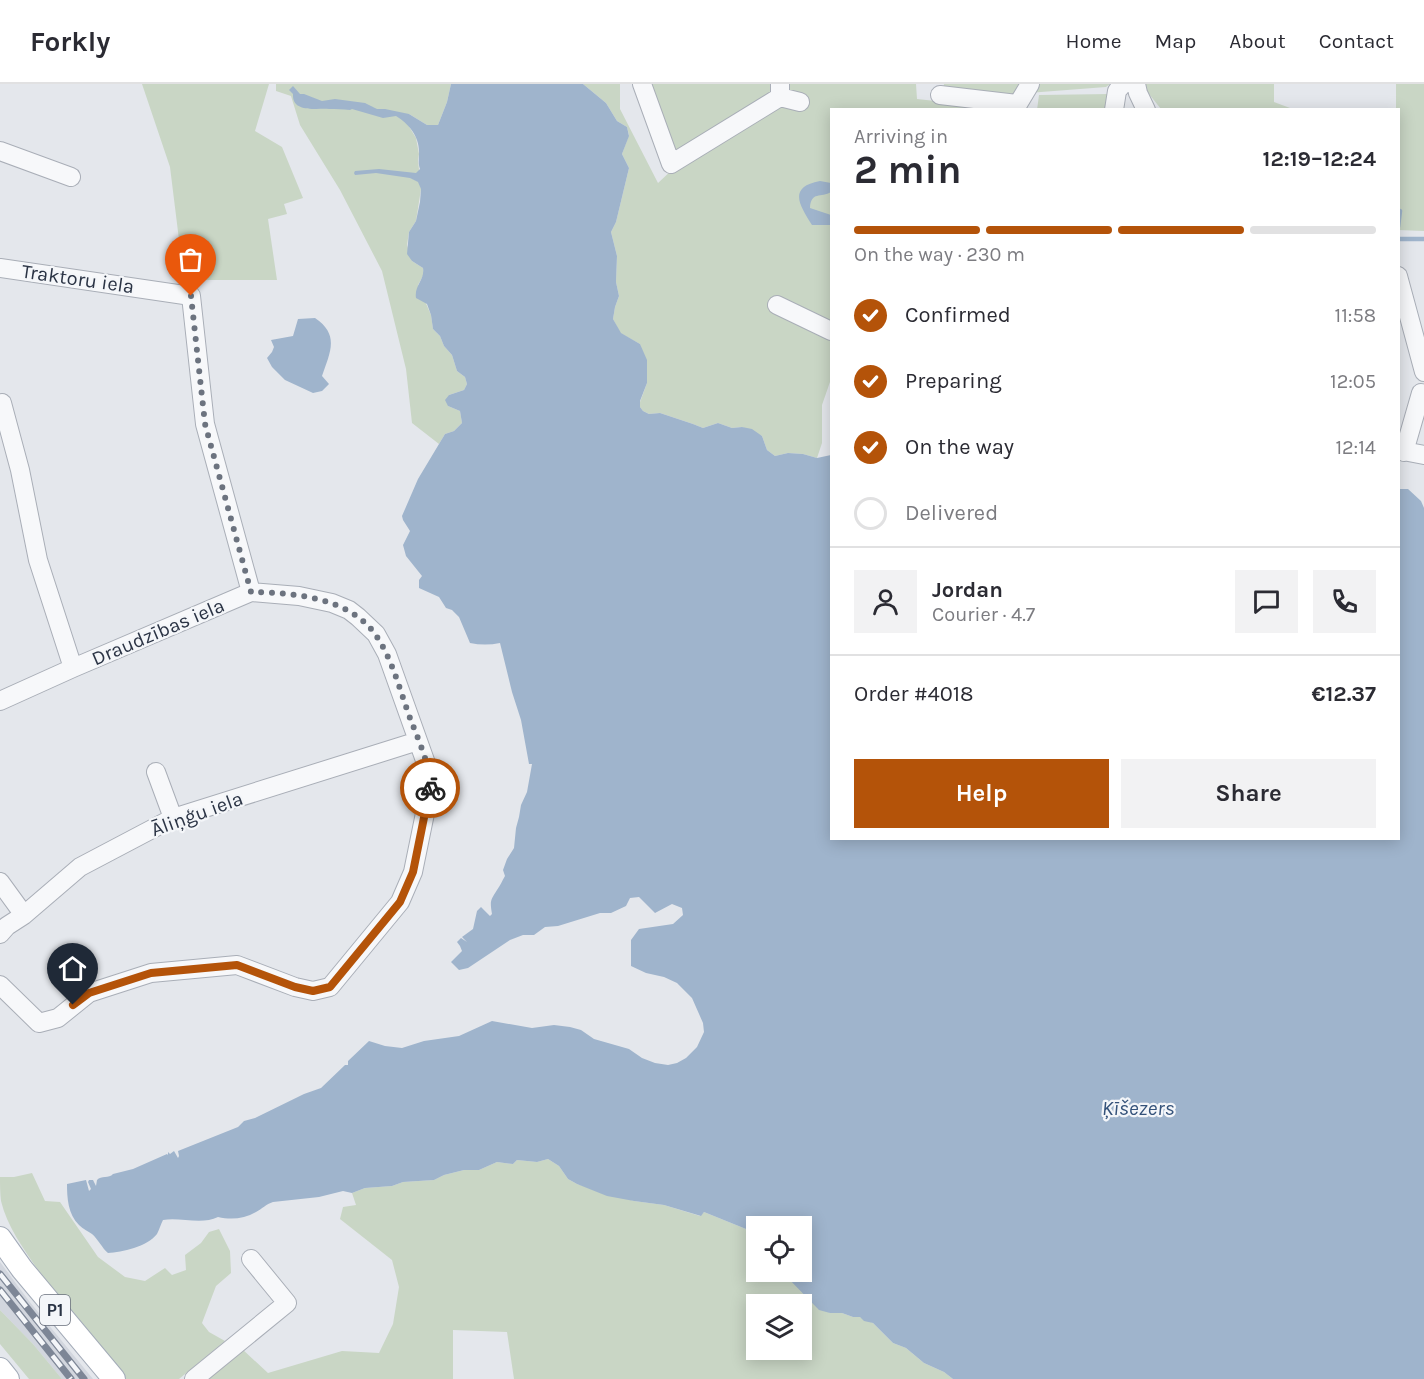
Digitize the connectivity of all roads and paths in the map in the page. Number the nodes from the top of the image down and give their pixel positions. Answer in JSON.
{"nodes":[{"id":1,"x":642,"y":84,"type":"edge"},
{"id":2,"x":1030,"y":84,"type":"edge"},
{"id":3,"x":1123,"y":84,"type":"edge"},
{"id":4,"x":1136,"y":84,"type":"edge"},
{"id":5,"x":780,"y":90,"type":"edge"},
{"id":6,"x":940,"y":95,"type":"dead end"},
{"id":7,"x":800,"y":102,"type":"dead end"},
{"id":8,"x":1019,"y":106,"type":"edge"},
{"id":9,"x":1114,"y":108,"type":"edge"},
{"id":10,"x":1145,"y":108,"type":"edge"},
{"id":11,"x":0,"y":151,"type":"edge"},
{"id":12,"x":71,"y":177,"type":"dead end"},
{"id":13,"x":0,"y":268,"type":"edge"},
{"id":14,"x":777,"y":305,"type":"dead end"},
{"id":15,"x":1401,"y":310,"type":"edge"},
{"id":16,"x":830,"y":331,"type":"edge"},
{"id":17,"x":1424,"y":373,"type":"edge"},
{"id":18,"x":2,"y":403,"type":"dead end"},
{"id":19,"x":1416,"y":408,"type":"edge"},
{"id":20,"x":1401,"y":451,"type":"edge"},
{"id":21,"x":1424,"y":455,"type":"edge"},
{"id":22,"x":251,"y":592,"type":"junction"},
{"id":23,"x":73,"y":668,"type":"junction"},
{"id":24,"x":0,"y":701,"type":"edge"},
{"id":25,"x":418,"y":741,"type":"junction"},
{"id":26,"x":156,"y":772,"type":"dead end"},
{"id":27,"x":173,"y":818,"type":"junction"},
{"id":28,"x":0,"y":882,"type":"edge"},
{"id":29,"x":24,"y":915,"type":"junction"},
{"id":30,"x":0,"y":934,"type":"edge"},
{"id":31,"x":0,"y":985,"type":"edge"},
{"id":32,"x":0,"y":1238,"type":"edge"},
{"id":33,"x":251,"y":1259,"type":"dead end"},
{"id":34,"x":0,"y":1369,"type":"edge"},
{"id":35,"x":8,"y":1379,"type":"edge"},
{"id":36,"x":114,"y":1379,"type":"edge"},
{"id":37,"x":194,"y":1379,"type":"edge"}],
"edges":[{"from":1,"to":5,"type":"street"},
{"from":2,"to":8,"type":"street"},
{"from":3,"to":9,"type":"street"},
{"from":4,"to":10,"type":"street"},
{"from":5,"to":7,"type":"street"},
{"from":6,"to":8,"type":"street"},
{"from":11,"to":12,"type":"street"},
{"from":13,"to":22,"type":"street","name":"Traktoru iela"},
{"from":14,"to":16,"type":"street"},
{"from":15,"to":17,"type":"street"},
{"from":17,"to":19,"type":"street"},
{"from":18,"to":23,"type":"street","name":"Draudzības iela"},
{"from":19,"to":20,"type":"street"},
{"from":20,"to":21,"type":"street"},
{"from":22,"to":23,"type":"street","name":"Draudzības iela"},
{"from":22,"to":25,"type":"street","name":"Draudzības iela"},
{"from":23,"to":24,"type":"street","name":"Draudzības iela"},
{"from":25,"to":27,"type":"street","name":"Āliņģu iela"},
{"from":25,"to":31,"type":"street","name":"Draudzības iela"},
{"from":26,"to":27,"type":"street"},
{"from":27,"to":29,"type":"street","name":"Āliņģu iela"},
{"from":28,"to":29,"type":"street"},
{"from":29,"to":30,"type":"street","name":"Āliņģu iela"},
{"from":32,"to":36,"type":"main road","number":"P1"},
{"from":33,"to":37,"type":"street"},
{"from":34,"to":35,"type":"main road"}]}
